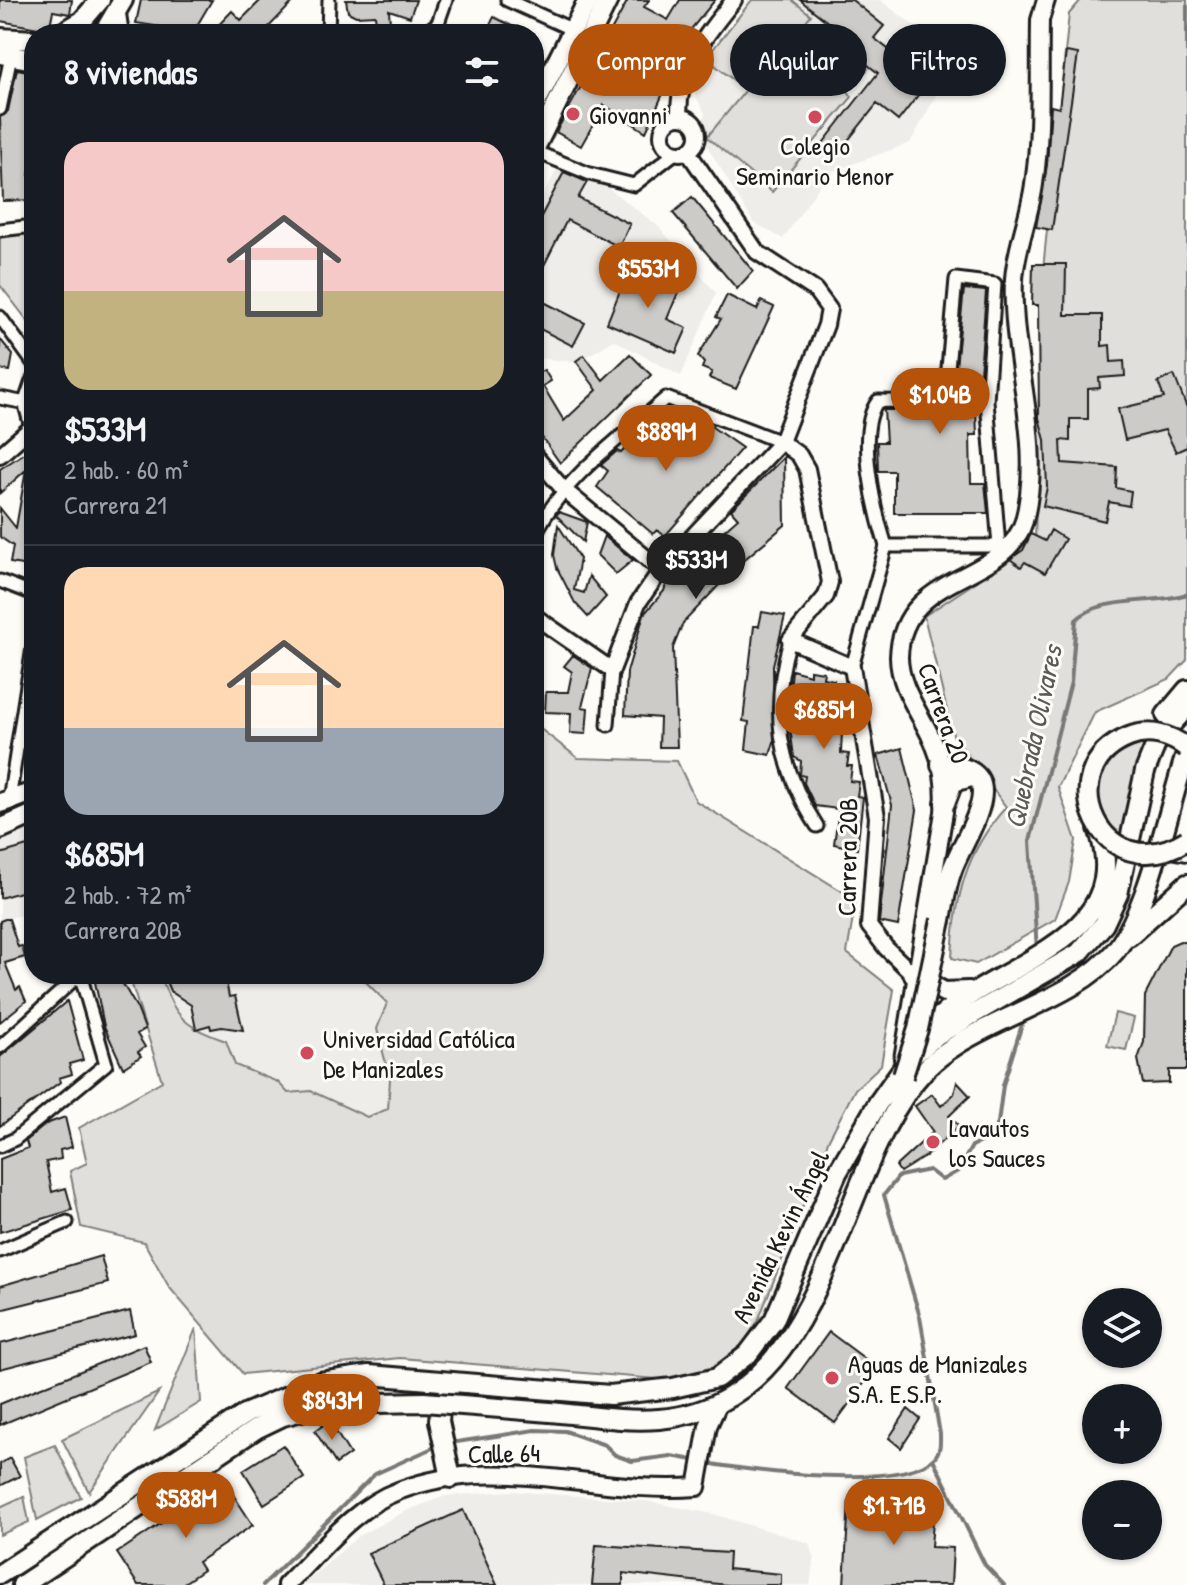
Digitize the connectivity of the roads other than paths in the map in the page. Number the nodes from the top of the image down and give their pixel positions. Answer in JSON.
{"nodes":[{"id":1,"x":100,"y":0,"type":"edge"},
{"id":2,"x":329,"y":0,"type":"edge"},
{"id":3,"x":446,"y":0,"type":"edge"},
{"id":4,"x":507,"y":0,"type":"edge"},
{"id":5,"x":588,"y":0,"type":"edge"},
{"id":6,"x":608,"y":0,"type":"edge"},
{"id":7,"x":734,"y":0,"type":"edge"},
{"id":8,"x":1046,"y":0,"type":"edge"},
{"id":9,"x":119,"y":4,"type":"edge"},
{"id":10,"x":77,"y":24,"type":"edge"},
{"id":11,"x":108,"y":24,"type":"edge"},
{"id":12,"x":120,"y":24,"type":"edge"},
{"id":13,"x":328,"y":24,"type":"edge"},
{"id":14,"x":437,"y":24,"type":"edge"},
{"id":15,"x":576,"y":24,"type":"edge"},
{"id":16,"x":568,"y":28,"type":"edge"},
{"id":17,"x":0,"y":38,"type":"edge"},
{"id":18,"x":24,"y":39,"type":"edge"},
{"id":19,"x":568,"y":40,"type":"edge"},
{"id":20,"x":6,"y":55,"type":"edge"},
{"id":21,"x":544,"y":87,"type":"edge"},
{"id":22,"x":0,"y":109,"type":"edge"},
{"id":23,"x":679,"y":117,"type":"junction"},
{"id":24,"x":544,"y":130,"type":"edge"},
{"id":25,"x":682,"y":152,"type":"junction"},
{"id":26,"x":544,"y":154,"type":"edge"},
{"id":27,"x":24,"y":227,"type":"edge"},
{"id":28,"x":0,"y":230,"type":"edge"},
{"id":29,"x":0,"y":317,"type":"edge"},
{"id":30,"x":24,"y":350,"type":"edge"},
{"id":31,"x":0,"y":398,"type":"edge"},
{"id":32,"x":24,"y":403,"type":"edge"},
{"id":33,"x":24,"y":437,"type":"edge"},
{"id":34,"x":781,"y":442,"type":"junction"},
{"id":35,"x":0,"y":455,"type":"edge"},
{"id":36,"x":544,"y":467,"type":"edge"},
{"id":37,"x":564,"y":490,"type":"junction"},
{"id":38,"x":544,"y":517,"type":"edge"},
{"id":39,"x":886,"y":546,"type":"junction"},
{"id":40,"x":661,"y":570,"type":"junction"},
{"id":41,"x":0,"y":581,"type":"edge"},
{"id":42,"x":24,"y":590,"type":"edge"},
{"id":43,"x":544,"y":623,"type":"edge"},
{"id":44,"x":790,"y":640,"type":"junction"},
{"id":45,"x":852,"y":667,"type":"junction"},
{"id":46,"x":612,"y":670,"type":"junction"},
{"id":47,"x":1187,"y":690,"type":"edge"},
{"id":48,"x":24,"y":698,"type":"edge"},
{"id":49,"x":1187,"y":707,"type":"edge"},
{"id":50,"x":608,"y":725,"type":"dead end"},
{"id":51,"x":1152,"y":733,"type":"junction"},
{"id":52,"x":1187,"y":750,"type":"edge"},
{"id":53,"x":941,"y":765,"type":"junction"},
{"id":54,"x":975,"y":776,"type":"junction"},
{"id":55,"x":24,"y":795,"type":"edge"},
{"id":56,"x":5,"y":802,"type":"edge"},
{"id":57,"x":945,"y":803,"type":"junction"},
{"id":58,"x":24,"y":818,"type":"edge"},
{"id":59,"x":817,"y":826,"type":"dead end"},
{"id":60,"x":1098,"y":828,"type":"junction"},
{"id":61,"x":0,"y":829,"type":"edge"},
{"id":62,"x":1187,"y":840,"type":"edge"},
{"id":63,"x":1179,"y":852,"type":"edge"},
{"id":64,"x":1187,"y":884,"type":"edge"},
{"id":65,"x":1116,"y":950,"type":"junction"},
{"id":66,"x":914,"y":975,"type":"junction"},
{"id":67,"x":69,"y":984,"type":"edge"},
{"id":68,"x":83,"y":984,"type":"edge"},
{"id":69,"x":975,"y":989,"type":"junction"},
{"id":70,"x":992,"y":1016,"type":"junction"},
{"id":71,"x":0,"y":1047,"type":"edge"},
{"id":72,"x":903,"y":1070,"type":"junction"},
{"id":73,"x":0,"y":1146,"type":"edge"},
{"id":74,"x":67,"y":1222,"type":"dead end"},
{"id":75,"x":0,"y":1251,"type":"edge"},
{"id":76,"x":818,"y":1283,"type":"junction"},
{"id":77,"x":410,"y":1379,"type":"junction"},
{"id":78,"x":531,"y":1388,"type":"junction"},
{"id":79,"x":441,"y":1401,"type":"junction"},
{"id":80,"x":719,"y":1402,"type":"junction"},
{"id":81,"x":686,"y":1413,"type":"junction"},
{"id":82,"x":707,"y":1430,"type":"junction"},
{"id":83,"x":448,"y":1470,"type":"junction"},
{"id":84,"x":0,"y":1574,"type":"edge"},
{"id":85,"x":22,"y":1585,"type":"edge"},
{"id":86,"x":286,"y":1585,"type":"edge"}],
"edges":[{"from":1,"to":10,"type":"main road"},
{"from":2,"to":13,"type":"street"},
{"from":3,"to":14,"type":"street"},
{"from":4,"to":16,"type":"street"},
{"from":5,"to":15,"type":"main road"},
{"from":6,"to":24,"type":"main road"},
{"from":7,"to":23,"type":"street"},
{"from":8,"to":53,"type":"main road","name":"Carrera 20"},
{"from":9,"to":11,"type":"main road"},
{"from":9,"to":12,"type":"street"},
{"from":17,"to":18,"type":"main road"},
{"from":19,"to":21,"type":"main road"},
{"from":20,"to":22,"type":"street"},
{"from":23,"to":25,"type":"street"},
{"from":23,"to":25,"type":"street"},
{"from":25,"to":26,"type":"street"},
{"from":25,"to":34,"type":"street"},
{"from":27,"to":28,"type":"street"},
{"from":29,"to":30,"type":"street"},
{"from":31,"to":32,"type":"street"},
{"from":33,"to":35,"type":"street"},
{"from":34,"to":37,"type":"street"},
{"from":34,"to":40,"type":"street"},
{"from":34,"to":44,"type":"street"},
{"from":36,"to":37,"type":"street"},
{"from":37,"to":38,"type":"street"},
{"from":37,"to":40,"type":"street"},
{"from":39,"to":39,"type":"street"},
{"from":39,"to":45,"type":"street","name":"Carrera 20B"},
{"from":40,"to":46,"type":"street"},
{"from":41,"to":42,"type":"street"},
{"from":43,"to":46,"type":"street"},
{"from":44,"to":45,"type":"street"},
{"from":44,"to":59,"type":"street"},
{"from":45,"to":66,"type":"street","name":"Carrera 20B"},
{"from":46,"to":50,"type":"street"},
{"from":47,"to":51,"type":"main road"},
{"from":48,"to":56,"type":"street"},
{"from":49,"to":70,"type":"main road","name":"Avenida Kevin Ángel"},
{"from":51,"to":52,"type":"main road","bridge":true},
{"from":51,"to":60,"type":"main road","bridge":true},
{"from":52,"to":65,"type":"main road","name":"Avenida Kevin Ángel"},
{"from":53,"to":54,"type":"main road"},
{"from":53,"to":57,"type":"main road","name":"Carrera 20"},
{"from":54,"to":57,"type":"main road"},
{"from":54,"to":72,"type":"main road","bridge":true},
{"from":55,"to":56,"type":"main road"},
{"from":57,"to":66,"type":"main road","name":"Carrera 20"},
{"from":58,"to":61,"type":"main road"},
{"from":60,"to":63,"type":"main road","bridge":true},
{"from":60,"to":69,"type":"main road"},
{"from":62,"to":63,"type":"main road","bridge":true},
{"from":64,"to":65,"type":"main road"},
{"from":65,"to":70,"type":"main road","name":"Avenida Kevin Ángel"},
{"from":66,"to":69,"type":"main road"},
{"from":66,"to":72,"type":"main road","name":"Carrera 20"},
{"from":67,"to":71,"type":"street"},
{"from":68,"to":73,"type":"street"},
{"from":69,"to":72,"type":"main road"},
{"from":70,"to":72,"type":"main road","name":"Avenida Kevin Ángel"},
{"from":70,"to":76,"type":"main road","name":"Avenida Kevin Ángel"},
{"from":72,"to":76,"type":"main road"},
{"from":72,"to":78,"type":"main road","name":"Avenida Kevin Ángel"},
{"from":74,"to":75,"type":"street"},
{"from":76,"to":80,"type":"main road","name":"Avenida Kevin Ángel"},
{"from":77,"to":78,"type":"main road","name":"Avenida Kevin Ángel"},
{"from":77,"to":79,"type":"main road"},
{"from":77,"to":84,"type":"main road","name":"Avenida Kevin Ángel"},
{"from":78,"to":79,"type":"main road"},
{"from":79,"to":83,"type":"main road"},
{"from":80,"to":81,"type":"main road","name":"Avenida Kevin Ángel"},
{"from":80,"to":82,"type":"main road","name":"Calle 64"},
{"from":81,"to":82,"type":"main road"},
{"from":81,"to":85,"type":"main road","name":"Avenida Kevin Ángel","bridge":true},
{"from":82,"to":83,"type":"main road","name":"Calle 64"},
{"from":83,"to":86,"type":"main road","name":"Calle 64"}]}
